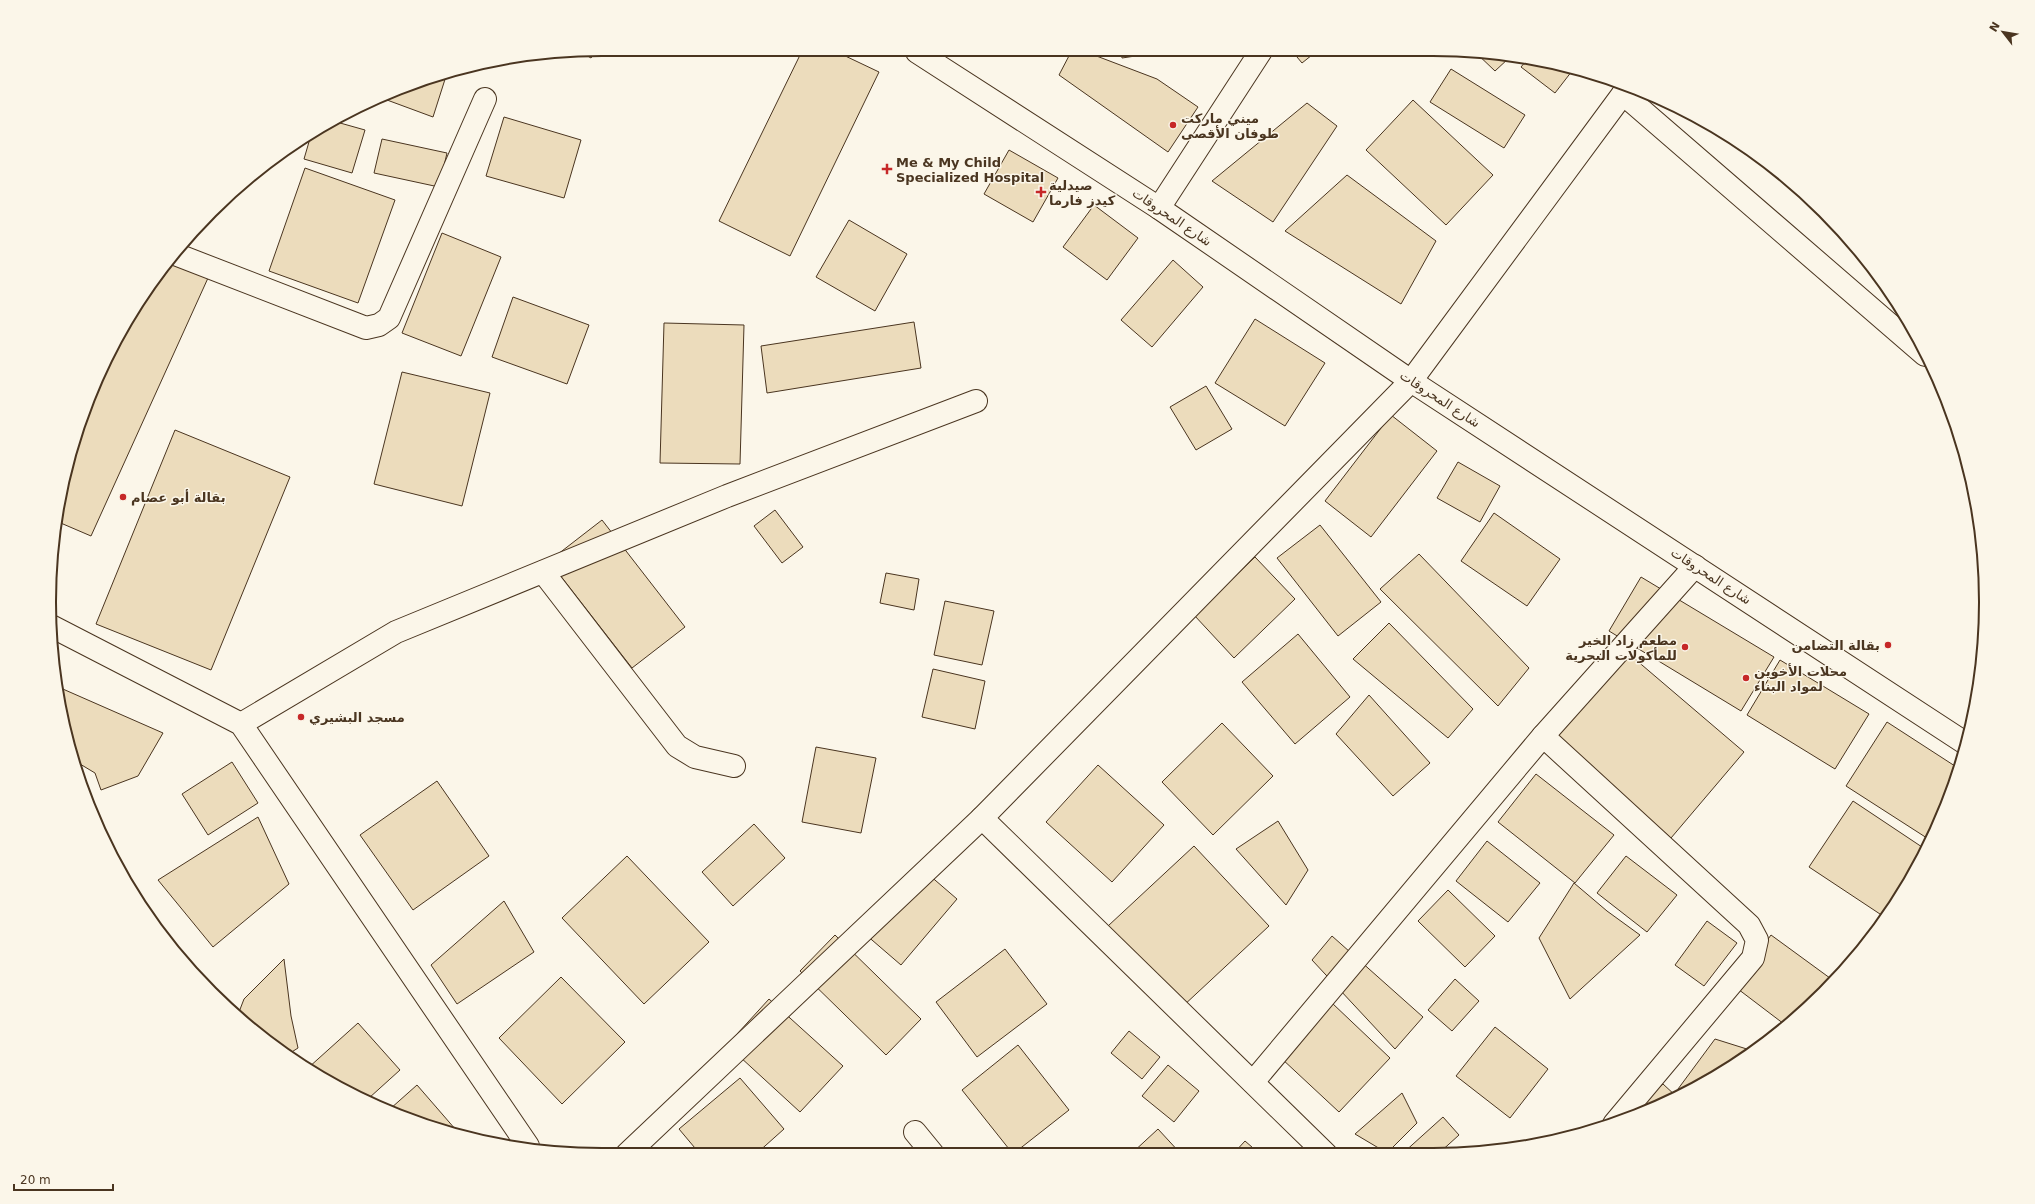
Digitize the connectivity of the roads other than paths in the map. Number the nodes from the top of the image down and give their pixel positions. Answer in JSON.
{"nodes":[{"id":1,"x":923,"y":56,"type":"edge"},
{"id":2,"x":1258,"y":56,"type":"edge"},
{"id":3,"x":1624,"y":91,"type":"edge"},
{"id":4,"x":1628,"y":92,"type":"edge"},
{"id":5,"x":485,"y":99,"type":"dead end"},
{"id":6,"x":1159,"y":208,"type":"junction"},
{"id":7,"x":180,"y":256,"type":"edge"},
{"id":8,"x":1915,"y":346,"type":"edge"},
{"id":9,"x":1411,"y":381,"type":"junction"},
{"id":10,"x":976,"y":401,"type":"dead end"},
{"id":11,"x":1695,"y":566,"type":"junction"},
{"id":12,"x":543,"y":572,"type":"junction"},
{"id":13,"x":57,"y":629,"type":"edge"},
{"id":14,"x":241,"y":724,"type":"junction"},
{"id":15,"x":1543,"y":736,"type":"junction"},
{"id":16,"x":1961,"y":740,"type":"edge"},
{"id":17,"x":734,"y":766,"type":"dead end"},
{"id":18,"x":982,"y":818,"type":"junction"},
{"id":19,"x":1253,"y":1082,"type":"junction"},
{"id":20,"x":1623,"y":1114,"type":"edge"},
{"id":21,"x":915,"y":1132,"type":"dead end"},
{"id":22,"x":525,"y":1142,"type":"edge"},
{"id":23,"x":633,"y":1148,"type":"edge"},
{"id":24,"x":928,"y":1148,"type":"edge"},
{"id":25,"x":1320,"y":1148,"type":"edge"}],
"edges":[{"from":1,"to":6,"type":"street","name":"شارع المحروقات"},
{"from":2,"to":6,"type":"street"},
{"from":3,"to":9,"type":"street"},
{"from":4,"to":8,"type":"street"},
{"from":5,"to":7,"type":"street"},
{"from":6,"to":9,"type":"street","name":"شارع المحروقات"},
{"from":9,"to":11,"type":"street","name":"شارع المحروقات"},
{"from":9,"to":18,"type":"street"},
{"from":10,"to":12,"type":"street"},
{"from":11,"to":15,"type":"street"},
{"from":11,"to":16,"type":"street","name":"شارع المحروقات"},
{"from":12,"to":14,"type":"street"},
{"from":12,"to":17,"type":"street"},
{"from":13,"to":14,"type":"street"},
{"from":14,"to":22,"type":"street"},
{"from":15,"to":19,"type":"street"},
{"from":15,"to":20,"type":"street"},
{"from":18,"to":19,"type":"street"},
{"from":18,"to":23,"type":"street"},
{"from":19,"to":25,"type":"street"},
{"from":21,"to":24,"type":"street"}]}
